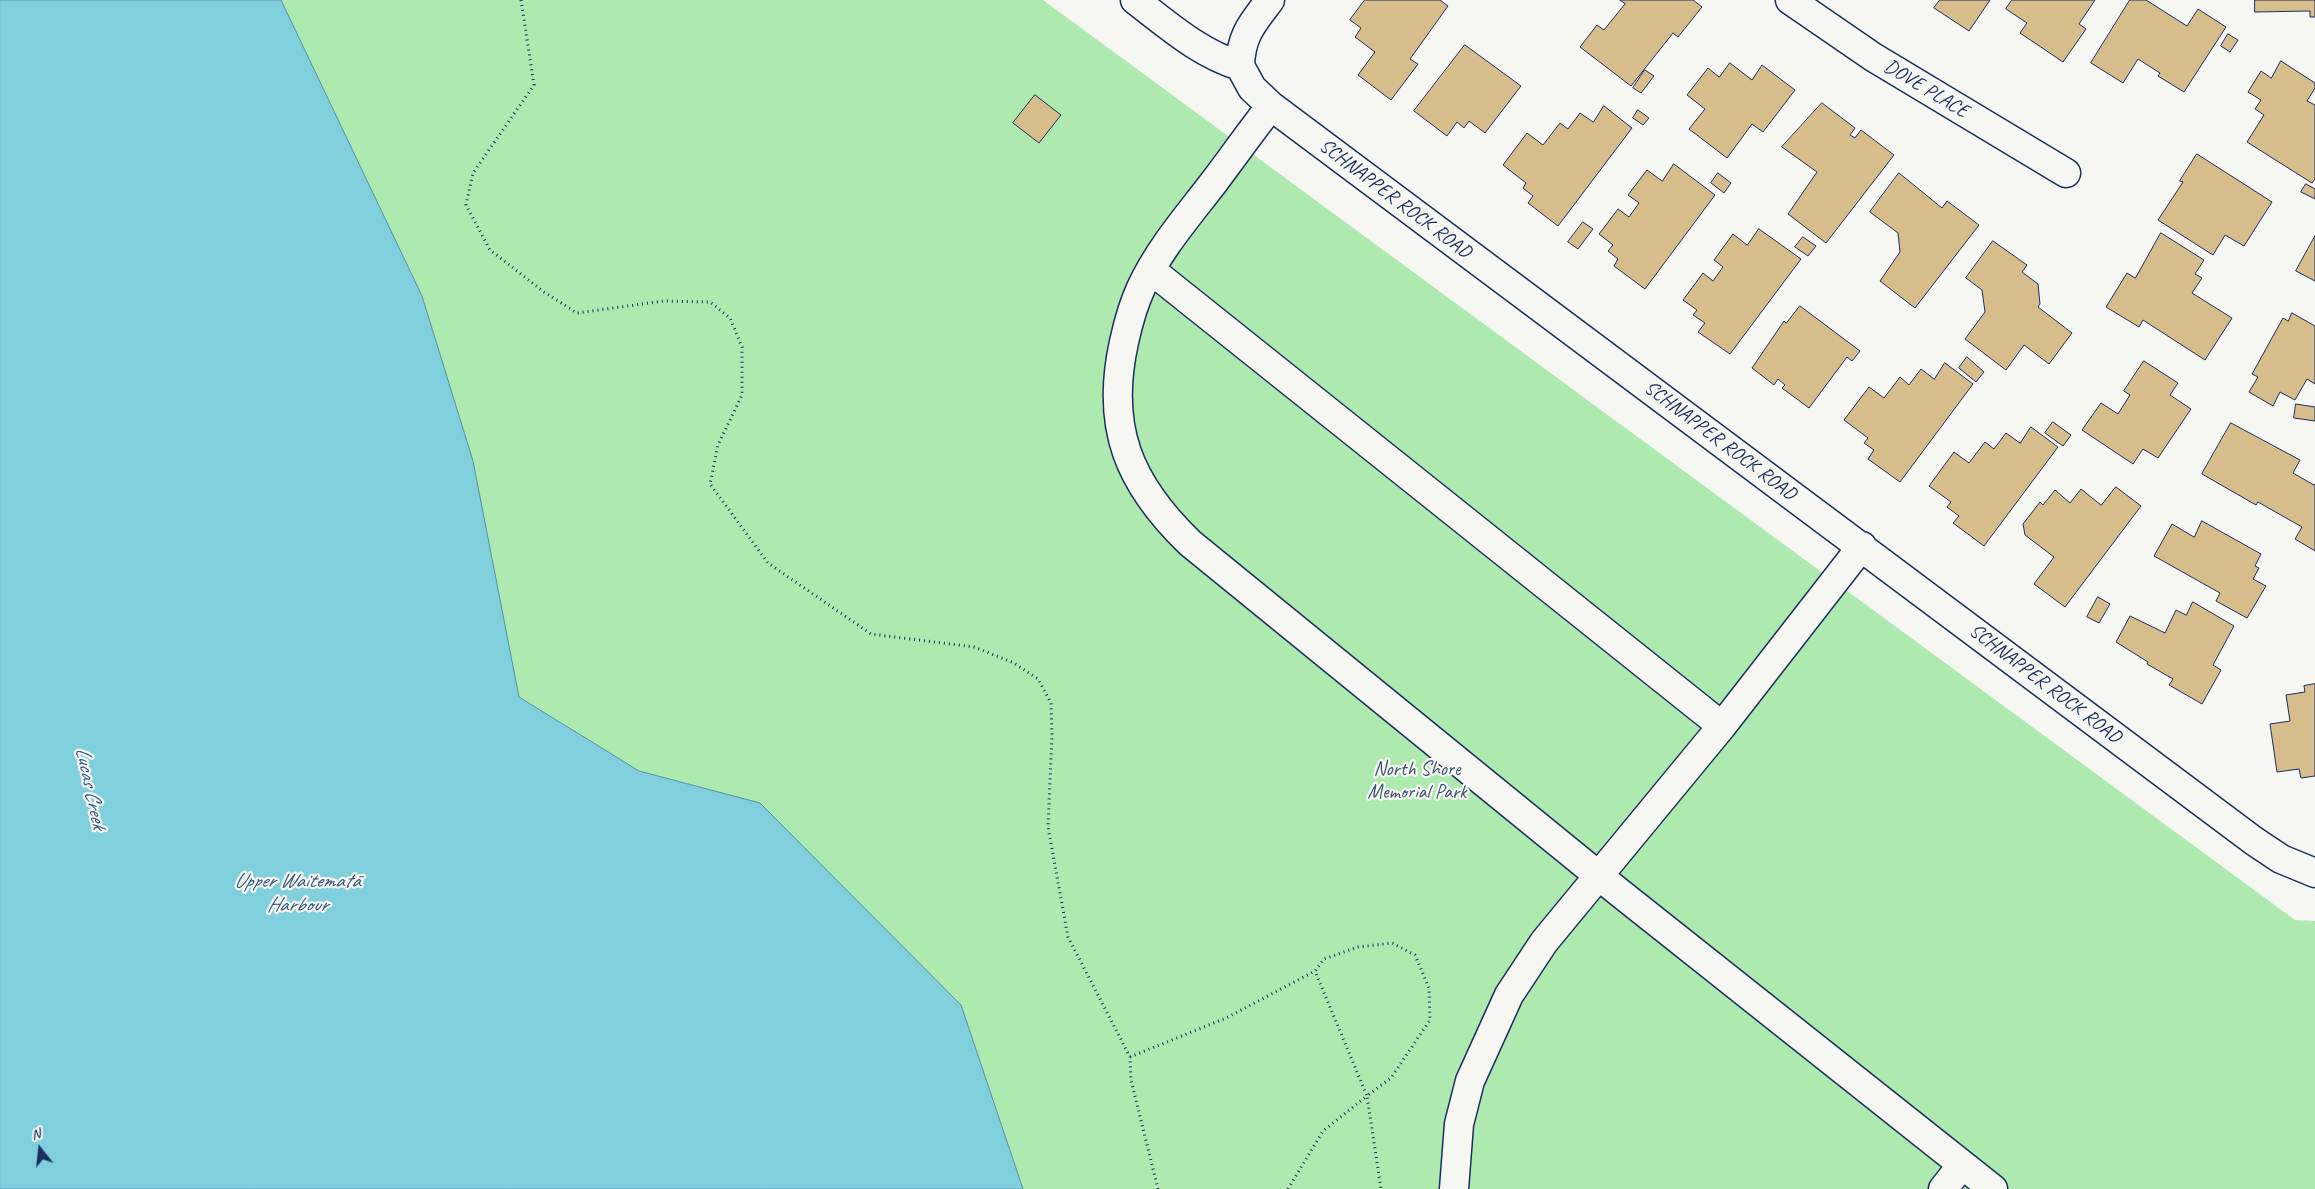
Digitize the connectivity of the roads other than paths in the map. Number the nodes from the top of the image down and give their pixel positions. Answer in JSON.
{"nodes":[{"id":1,"x":1135,"y":0,"type":"edge"},
{"id":2,"x":1270,"y":0,"type":"edge"},
{"id":3,"x":1790,"y":0,"type":"edge"},
{"id":4,"x":1240,"y":66,"type":"junction"},
{"id":5,"x":1271,"y":106,"type":"junction"},
{"id":6,"x":2066,"y":174,"type":"dead end"},
{"id":7,"x":1151,"y":270,"type":"junction"},
{"id":8,"x":1862,"y":546,"type":"junction"},
{"id":9,"x":1722,"y":726,"type":"junction"},
{"id":10,"x":2315,"y":873,"type":"edge"},
{"id":11,"x":1598,"y":875,"type":"junction"},
{"id":12,"x":1962,"y":1165,"type":"junction"},
{"id":13,"x":1454,"y":1189,"type":"edge"},
{"id":14,"x":1943,"y":1189,"type":"edge"},
{"id":15,"x":1993,"y":1189,"type":"edge"}],
"edges":[{"from":1,"to":4,"type":"street"},
{"from":2,"to":4,"type":"street"},
{"from":3,"to":6,"type":"street","name":"DOVE PLACE"},
{"from":4,"to":5,"type":"street","name":"SCHNAPPER ROCK ROAD"},
{"from":5,"to":7,"type":"street"},
{"from":5,"to":8,"type":"street","name":"SCHNAPPER ROCK ROAD"},
{"from":7,"to":9,"type":"street"},
{"from":7,"to":11,"type":"street"},
{"from":8,"to":9,"type":"street"},
{"from":8,"to":10,"type":"street","name":"SCHNAPPER ROCK ROAD"},
{"from":9,"to":11,"type":"street"},
{"from":11,"to":12,"type":"street"},
{"from":11,"to":13,"type":"street"},
{"from":12,"to":14,"type":"street"},
{"from":12,"to":15,"type":"street"}]}
